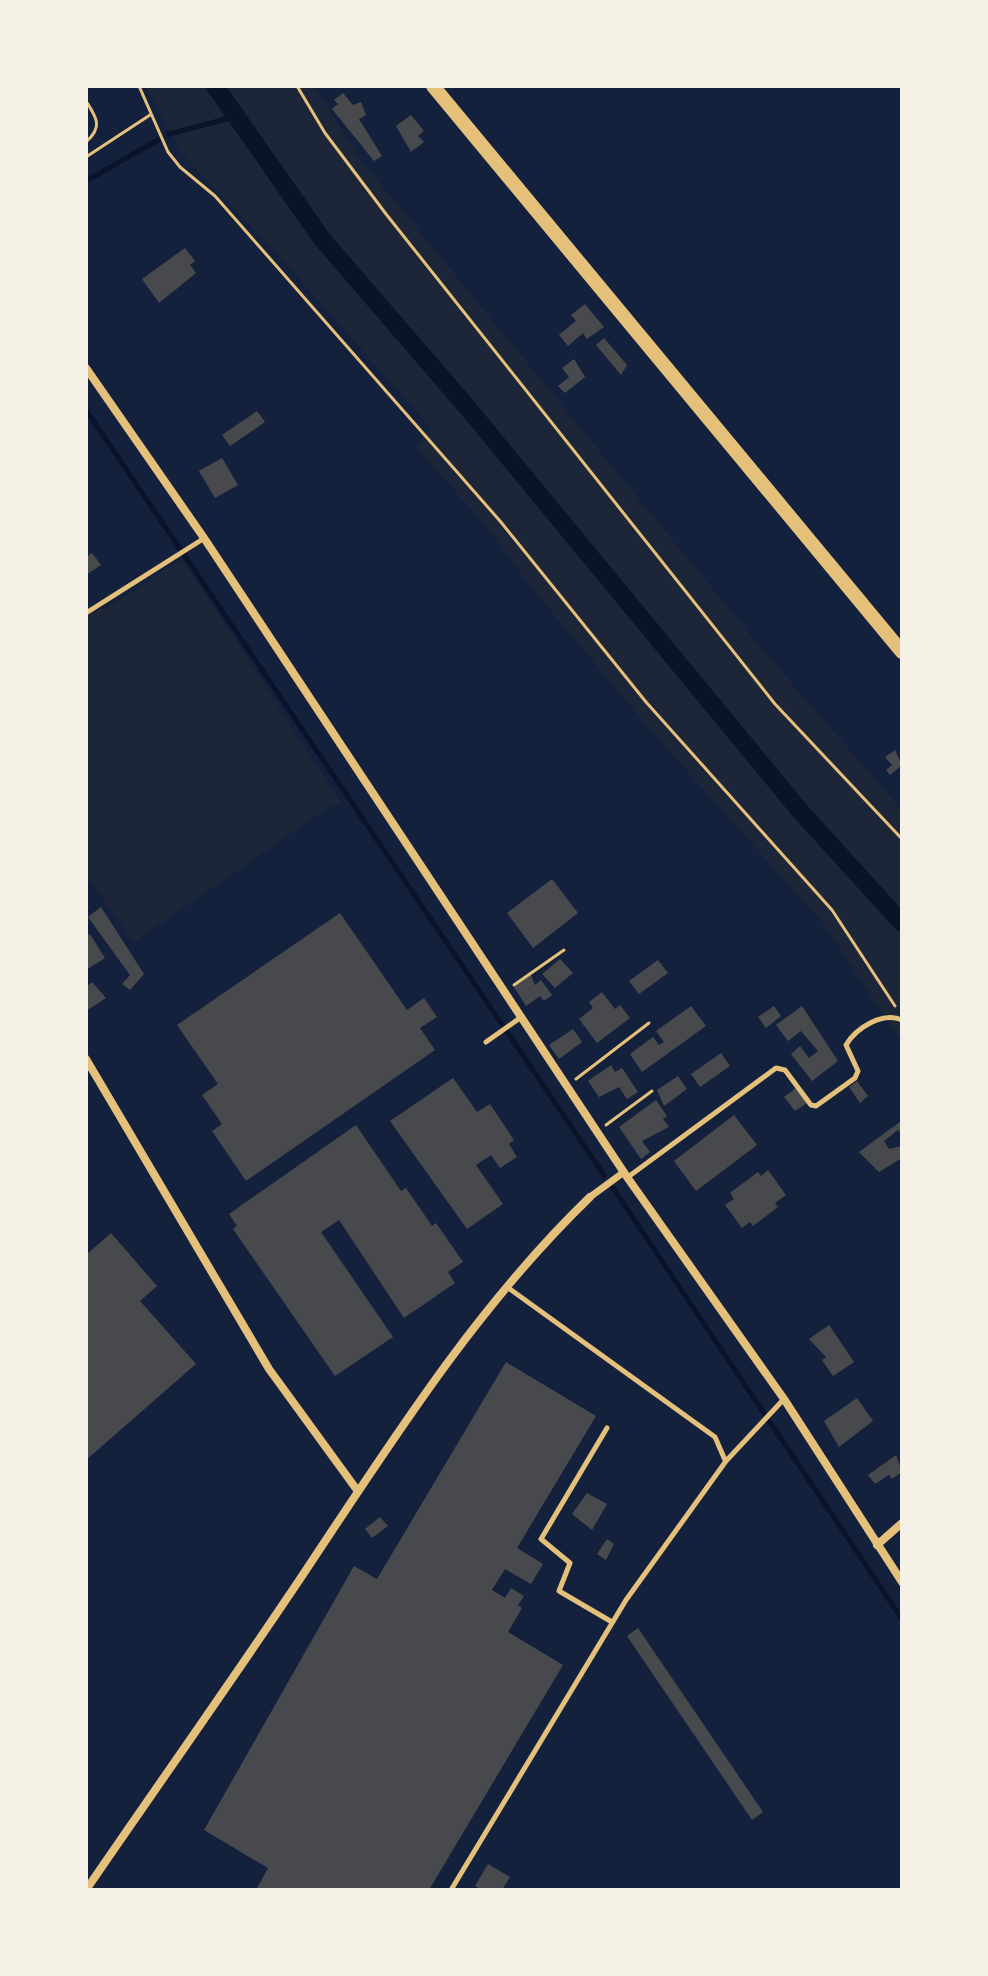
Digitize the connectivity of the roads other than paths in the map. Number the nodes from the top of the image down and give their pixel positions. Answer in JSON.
{"nodes":[{"id":1,"x":433,"y":86,"type":"edge"},
{"id":2,"x":86,"y":368,"type":"edge"},
{"id":3,"x":204,"y":538,"type":"junction"},
{"id":4,"x":86,"y":613,"type":"edge"},
{"id":5,"x":902,"y":652,"type":"edge"},
{"id":6,"x":520,"y":1018,"type":"junction"},
{"id":7,"x":902,"y":1020,"type":"edge"},
{"id":8,"x":486,"y":1042,"type":"dead end"},
{"id":9,"x":86,"y":1059,"type":"edge"},
{"id":10,"x":625,"y":1175,"type":"junction"},
{"id":11,"x":590,"y":1197,"type":"joint"},
{"id":12,"x":505,"y":1286,"type":"junction"},
{"id":13,"x":784,"y":1399,"type":"junction"},
{"id":14,"x":607,"y":1428,"type":"dead end"},
{"id":15,"x":726,"y":1461,"type":"junction"},
{"id":16,"x":357,"y":1490,"type":"junction"},
{"id":17,"x":902,"y":1523,"type":"edge"},
{"id":18,"x":877,"y":1545,"type":"junction"},
{"id":19,"x":902,"y":1582,"type":"edge"},
{"id":20,"x":612,"y":1622,"type":"junction"},
{"id":21,"x":86,"y":1890,"type":"edge"},
{"id":22,"x":451,"y":1890,"type":"edge"}],
"edges":[{"from":1,"to":5,"type":"main road"},
{"from":2,"to":3,"type":"street"},
{"from":3,"to":4,"type":"lane"},
{"from":3,"to":6,"type":"street"},
{"from":6,"to":8,"type":"lane"},
{"from":6,"to":10,"type":"street"},
{"from":7,"to":10,"type":"lane"},
{"from":9,"to":16,"type":"street"},
{"from":10,"to":11,"type":"street"},
{"from":10,"to":13,"type":"street"},
{"from":11,"to":12,"type":"street"},
{"from":12,"to":15,"type":"lane"},
{"from":12,"to":16,"type":"street"},
{"from":13,"to":15,"type":"lane"},
{"from":13,"to":18,"type":"street"},
{"from":14,"to":20,"type":"lane"},
{"from":15,"to":20,"type":"lane"},
{"from":16,"to":21,"type":"street"},
{"from":17,"to":18,"type":"street"},
{"from":18,"to":19,"type":"street"},
{"from":20,"to":22,"type":"lane"}]}
